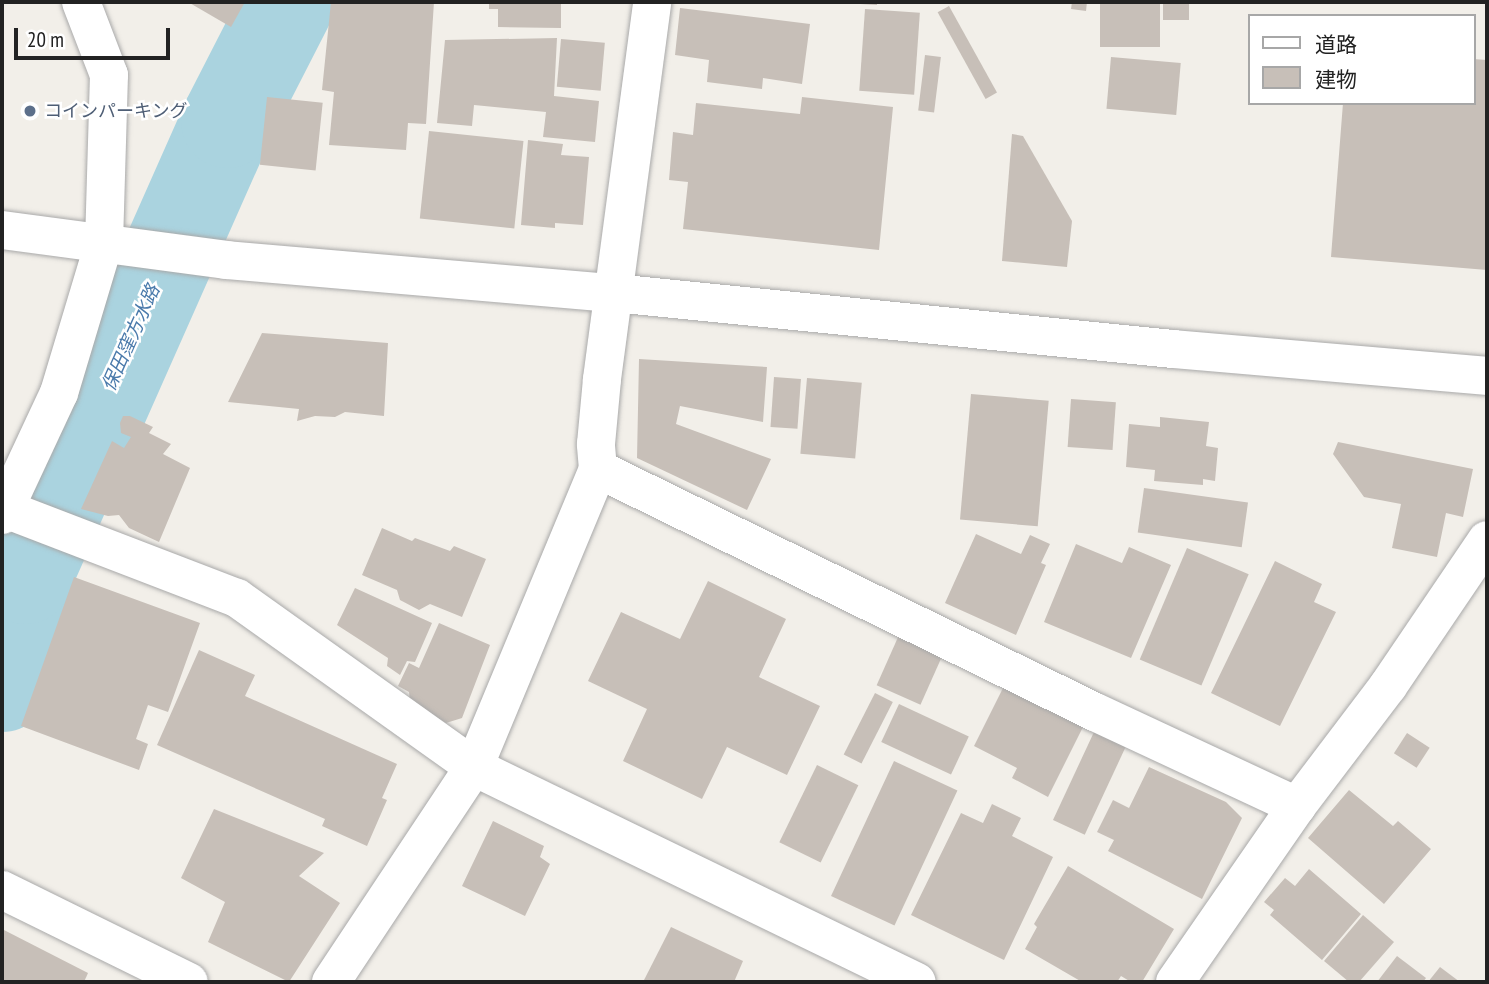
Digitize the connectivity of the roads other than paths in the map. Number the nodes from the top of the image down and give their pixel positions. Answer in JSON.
{"nodes":[{"id":1,"x":81,"y":2,"type":"edge"},
{"id":2,"x":652,"y":2,"type":"edge"},
{"id":3,"x":2,"y":230,"type":"edge"},
{"id":4,"x":104,"y":243,"type":"junction"},
{"id":5,"x":614,"y":293,"type":"junction"},
{"id":6,"x":1487,"y":376,"type":"edge"},
{"id":7,"x":598,"y":469,"type":"junction"},
{"id":8,"x":3,"y":512,"type":"edge"},
{"id":9,"x":1487,"y":540,"type":"edge"},
{"id":10,"x":474,"y":767,"type":"junction"},
{"id":11,"x":1297,"y":806,"type":"junction"},
{"id":12,"x":2,"y":890,"type":"edge"},
{"id":13,"x":188,"y":982,"type":"edge"},
{"id":14,"x":331,"y":982,"type":"edge"},
{"id":15,"x":916,"y":982,"type":"edge"},
{"id":16,"x":1175,"y":982,"type":"edge"}],
"edges":[{"from":1,"to":4,"type":"street"},
{"from":2,"to":5,"type":"street"},
{"from":3,"to":4,"type":"street"},
{"from":4,"to":5,"type":"street"},
{"from":4,"to":8,"type":"street"},
{"from":5,"to":6,"type":"street"},
{"from":5,"to":7,"type":"street"},
{"from":7,"to":10,"type":"street"},
{"from":7,"to":11,"type":"street"},
{"from":8,"to":10,"type":"street"},
{"from":9,"to":11,"type":"street"},
{"from":10,"to":14,"type":"street"},
{"from":10,"to":15,"type":"street"},
{"from":11,"to":16,"type":"street"},
{"from":12,"to":13,"type":"street"}]}
